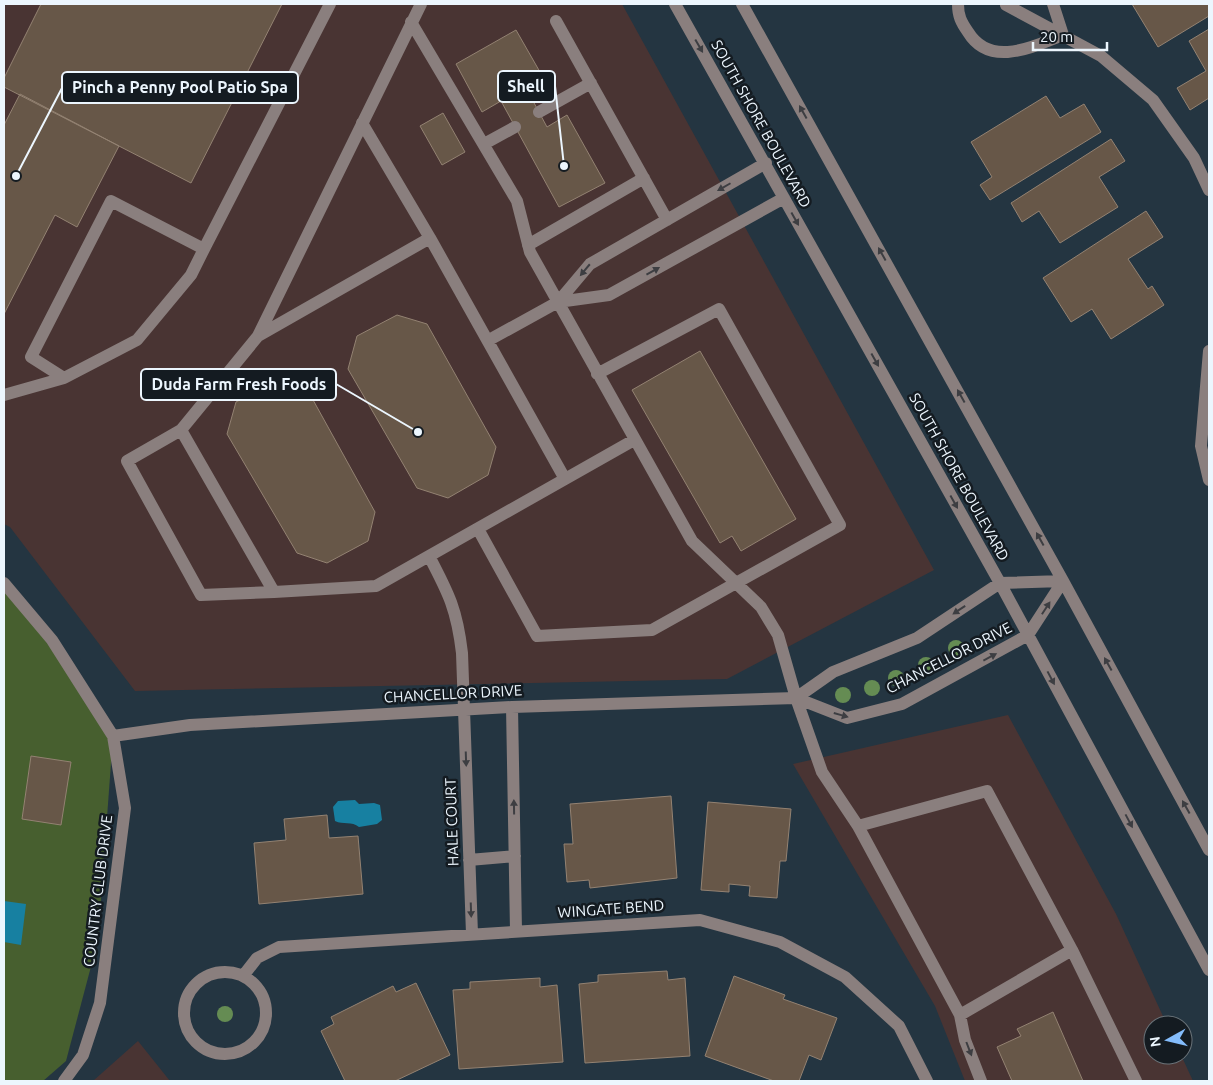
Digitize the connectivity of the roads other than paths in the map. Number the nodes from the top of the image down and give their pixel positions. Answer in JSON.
{"nodes":[{"id":1,"x":330,"y":4,"type":"edge"},
{"id":2,"x":420,"y":4,"type":"edge"},
{"id":3,"x":675,"y":4,"type":"edge"},
{"id":4,"x":742,"y":4,"type":"edge"},
{"id":5,"x":958,"y":4,"type":"edge"},
{"id":6,"x":1053,"y":4,"type":"edge"},
{"id":7,"x":1006,"y":5,"type":"dead end"},
{"id":8,"x":556,"y":21,"type":"dead end"},
{"id":9,"x":411,"y":22,"type":"junction"},
{"id":10,"x":1063,"y":35,"type":"junction"},
{"id":11,"x":590,"y":83,"type":"junction"},
{"id":12,"x":539,"y":112,"type":"dead end"},
{"id":13,"x":362,"y":123,"type":"junction"},
{"id":14,"x":515,"y":127,"type":"dead end"},
{"id":15,"x":484,"y":144,"type":"junction"},
{"id":16,"x":766,"y":163,"type":"junction"},
{"id":17,"x":644,"y":178,"type":"junction"},
{"id":18,"x":1209,"y":190,"type":"edge"},
{"id":19,"x":784,"y":198,"type":"junction"},
{"id":20,"x":667,"y":220,"type":"junction"},
{"id":21,"x":430,"y":238,"type":"junction"},
{"id":22,"x":528,"y":245,"type":"junction"},
{"id":23,"x":204,"y":249,"type":"junction"},
{"id":24,"x":558,"y":302,"type":"junction"},
{"id":25,"x":258,"y":336,"type":"junction"},
{"id":26,"x":489,"y":340,"type":"junction"},
{"id":27,"x":1209,"y":351,"type":"edge"},
{"id":28,"x":597,"y":374,"type":"junction"},
{"id":29,"x":64,"y":378,"type":"junction"},
{"id":30,"x":4,"y":395,"type":"edge"},
{"id":31,"x":181,"y":430,"type":"junction"},
{"id":32,"x":634,"y":440,"type":"junction"},
{"id":33,"x":565,"y":479,"type":"junction"},
{"id":34,"x":1209,"y":480,"type":"edge"},
{"id":35,"x":478,"y":529,"type":"junction"},
{"id":36,"x":429,"y":556,"type":"junction"},
{"id":37,"x":1063,"y":581,"type":"junction"},
{"id":38,"x":736,"y":582,"type":"junction"},
{"id":39,"x":4,"y":583,"type":"edge"},
{"id":40,"x":1000,"y":583,"type":"junction"},
{"id":41,"x":274,"y":592,"type":"junction"},
{"id":42,"x":1028,"y":635,"type":"junction"},
{"id":43,"x":796,"y":698,"type":"junction"},
{"id":44,"x":512,"y":707,"type":"junction"},
{"id":45,"x":464,"y":710,"type":"junction"},
{"id":46,"x":113,"y":736,"type":"junction"},
{"id":47,"x":858,"y":826,"type":"junction"},
{"id":48,"x":1209,"y":850,"type":"edge"},
{"id":49,"x":515,"y":856,"type":"junction"},
{"id":50,"x":469,"y":860,"type":"junction"},
{"id":51,"x":516,"y":931,"type":"junction"},
{"id":52,"x":472,"y":934,"type":"junction"},
{"id":53,"x":1072,"y":950,"type":"junction"},
{"id":54,"x":1209,"y":970,"type":"edge"},
{"id":55,"x":244,"y":976,"type":"junction"},
{"id":56,"x":960,"y":1016,"type":"junction"},
{"id":57,"x":64,"y":1081,"type":"edge"},
{"id":58,"x":926,"y":1081,"type":"edge"},
{"id":59,"x":981,"y":1081,"type":"edge"},
{"id":60,"x":1136,"y":1081,"type":"edge"}],
"edges":[{"from":1,"to":23,"type":"street"},
{"from":2,"to":9,"type":"street"},
{"from":3,"to":16,"type":"street","name":"SOUTH SHORE BOULEVARD","one_way":true},
{"from":37,"to":4,"type":"street","one_way":true},
{"from":5,"to":10,"type":"street"},
{"from":6,"to":10,"type":"street"},
{"from":7,"to":10,"type":"street"},
{"from":8,"to":11,"type":"street"},
{"from":9,"to":13,"type":"street"},
{"from":9,"to":15,"type":"street"},
{"from":10,"to":18,"type":"street"},
{"from":11,"to":12,"type":"street"},
{"from":11,"to":17,"type":"street"},
{"from":13,"to":21,"type":"street"},
{"from":13,"to":25,"type":"street"},
{"from":14,"to":15,"type":"street"},
{"from":15,"to":22,"type":"street"},
{"from":16,"to":19,"type":"street","name":"SOUTH SHORE BOULEVARD"},
{"from":16,"to":20,"type":"street","one_way":true},
{"from":17,"to":20,"type":"street"},
{"from":17,"to":22,"type":"street"},
{"from":24,"to":19,"type":"street","one_way":true},
{"from":19,"to":40,"type":"street","name":"SOUTH SHORE BOULEVARD","one_way":true},
{"from":20,"to":24,"type":"street","one_way":true},
{"from":21,"to":25,"type":"street"},
{"from":21,"to":26,"type":"street"},
{"from":22,"to":24,"type":"street"},
{"from":23,"to":29,"type":"street"},
{"from":23,"to":29,"type":"street"},
{"from":24,"to":26,"type":"street"},
{"from":24,"to":28,"type":"street"},
{"from":25,"to":31,"type":"street"},
{"from":26,"to":33,"type":"street"},
{"from":27,"to":34,"type":"street"},
{"from":28,"to":32,"type":"street"},
{"from":28,"to":38,"type":"street"},
{"from":29,"to":30,"type":"street"},
{"from":31,"to":41,"type":"street"},
{"from":31,"to":41,"type":"street"},
{"from":32,"to":33,"type":"street"},
{"from":32,"to":38,"type":"street"},
{"from":33,"to":35,"type":"street"},
{"from":35,"to":36,"type":"street"},
{"from":35,"to":38,"type":"street"},
{"from":36,"to":41,"type":"street"},
{"from":36,"to":45,"type":"street","name":"HALE COURT"},
{"from":37,"to":40,"type":"street"},
{"from":42,"to":37,"type":"street","name":"CHANCELLOR DRIVE","one_way":true},
{"from":48,"to":37,"type":"street","one_way":true},
{"from":38,"to":43,"type":"street"},
{"from":39,"to":46,"type":"street","name":"COUNTRY CLUB DRIVE"},
{"from":40,"to":42,"type":"street","name":"SOUTH SHORE BOULEVARD"},
{"from":40,"to":43,"type":"street","one_way":true},
{"from":43,"to":42,"type":"street","name":"CHANCELLOR DRIVE","one_way":true},
{"from":42,"to":54,"type":"street","name":"SOUTH SHORE BOULEVARD","one_way":true},
{"from":43,"to":44,"type":"street","name":"CHANCELLOR DRIVE"},
{"from":43,"to":47,"type":"street"},
{"from":44,"to":45,"type":"street","name":"CHANCELLOR DRIVE"},
{"from":49,"to":44,"type":"street","one_way":true},
{"from":45,"to":46,"type":"street","name":"CHANCELLOR DRIVE"},
{"from":45,"to":50,"type":"street","name":"HALE COURT","one_way":true},
{"from":46,"to":57,"type":"street","name":"COUNTRY CLUB DRIVE"},
{"from":47,"to":53,"type":"street"},
{"from":47,"to":56,"type":"street"},
{"from":49,"to":50,"type":"street"},
{"from":49,"to":51,"type":"street"},
{"from":50,"to":52,"type":"street","name":"HALE COURT","one_way":true},
{"from":51,"to":52,"type":"street","name":"WINGATE BEND"},
{"from":51,"to":58,"type":"street","name":"WINGATE BEND"},
{"from":52,"to":55,"type":"street","name":"WINGATE BEND"},
{"from":53,"to":56,"type":"street"},
{"from":53,"to":60,"type":"street"},
{"from":55,"to":55,"type":"street"},
{"from":56,"to":59,"type":"street","one_way":true}]}
